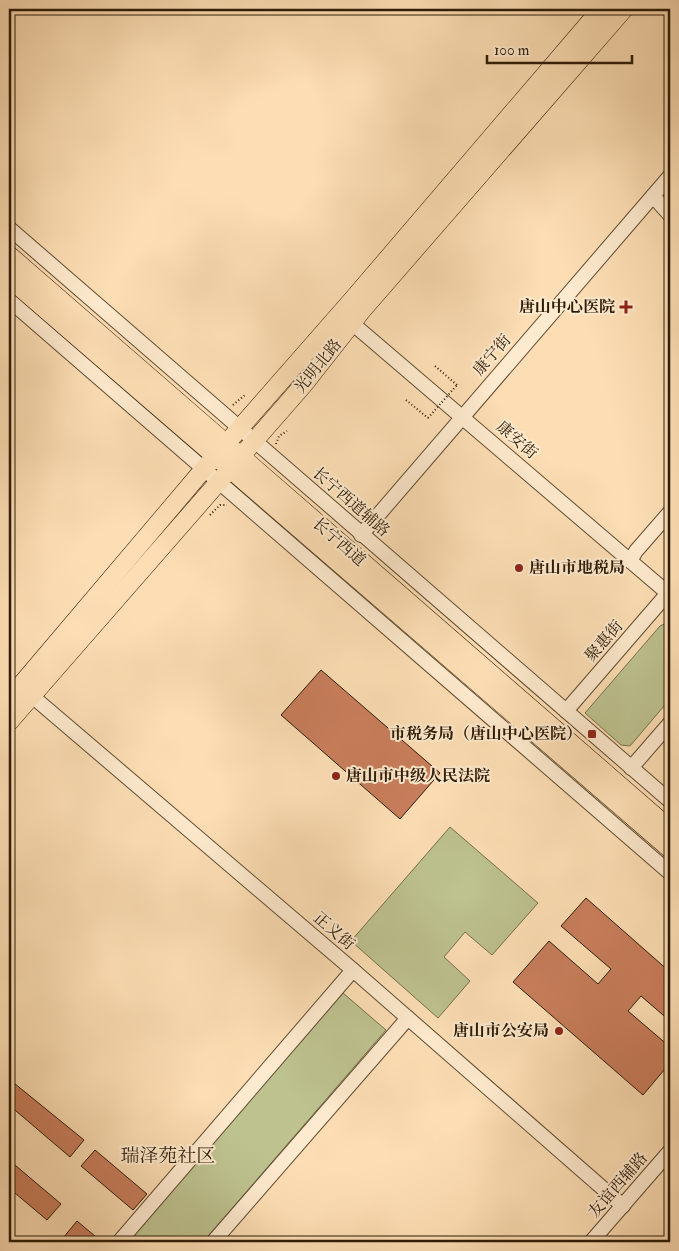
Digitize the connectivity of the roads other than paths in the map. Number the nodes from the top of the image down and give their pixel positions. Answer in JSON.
{"nodes":[{"id":1,"x":601,"y":9,"type":"edge"},
{"id":2,"x":624,"y":9,"type":"edge"},
{"id":3,"x":670,"y":176,"type":"edge"},
{"id":4,"x":653,"y":196,"type":"junction"},
{"id":5,"x":670,"y":208,"type":"edge"},
{"id":6,"x":670,"y":215,"type":"edge"},
{"id":7,"x":9,"y":228,"type":"edge"},
{"id":8,"x":9,"y":255,"type":"edge"},
{"id":9,"x":9,"y":278,"type":"edge"},
{"id":10,"x":9,"y":300,"type":"edge"},
{"id":11,"x":346,"y":318,"type":"junction"},
{"id":12,"x":462,"y":416,"type":"junction"},
{"id":13,"x":247,"y":434,"type":"junction"},
{"id":14,"x":221,"y":449,"type":"junction"},
{"id":15,"x":235,"y":462,"type":"junction"},
{"id":16,"x":203,"y":470,"type":"junction"},
{"id":17,"x":218,"y":483,"type":"junction"},
{"id":18,"x":670,"y":512,"type":"edge"},
{"id":19,"x":670,"y":518,"type":"edge"},
{"id":20,"x":361,"y":534,"type":"junction"},
{"id":21,"x":630,"y":561,"type":"junction"},
{"id":22,"x":669,"y":594,"type":"edge"},
{"id":23,"x":20,"y":693,"type":"edge"},
{"id":24,"x":566,"y":711,"type":"junction"},
{"id":25,"x":9,"y":722,"type":"edge"},
{"id":26,"x":670,"y":723,"type":"edge"},
{"id":27,"x":631,"y":768,"type":"junction"},
{"id":28,"x":670,"y":801,"type":"edge"},
{"id":29,"x":670,"y":829,"type":"edge"},
{"id":30,"x":670,"y":849,"type":"edge"},
{"id":31,"x":670,"y":873,"type":"edge"},
{"id":32,"x":353,"y":970,"type":"junction"},
{"id":33,"x":408,"y":1018,"type":"junction"},
{"id":34,"x":670,"y":1151,"type":"edge"},
{"id":35,"x":623,"y":1206,"type":"junction"},
{"id":36,"x":119,"y":1242,"type":"edge"},
{"id":37,"x":213,"y":1242,"type":"edge"},
{"id":38,"x":591,"y":1242,"type":"edge"}],
"edges":[{"from":1,"to":11,"type":"main road","name":"光明北路"},
{"from":2,"to":11,"type":"main road","name":"光明北路"},
{"from":3,"to":4,"type":"street","name":"康宁街"},
{"from":4,"to":5,"type":"street"},
{"from":4,"to":6,"type":"street"},
{"from":4,"to":12,"type":"street","name":"康宁街"},
{"from":7,"to":13,"type":"street","name":"长宁西道辅路"},
{"from":8,"to":14,"type":"main road","name":"长宁西道"},
{"from":9,"to":14,"type":"main road","name":"长宁西道"},
{"from":10,"to":16,"type":"street"},
{"from":11,"to":12,"type":"street","name":"康安街"},
{"from":11,"to":13,"type":"main road","name":"光明北路"},
{"from":12,"to":20,"type":"street","name":"康宁街"},
{"from":12,"to":21,"type":"street","name":"康安街"},
{"from":13,"to":14,"type":"main road","name":"光明北路"},
{"from":13,"to":15,"type":"main road","name":"光明北路"},
{"from":13,"to":20,"type":"street","name":"长宁西道辅路"},
{"from":14,"to":15,"type":"main road","name":"长宁西道"},
{"from":14,"to":16,"type":"main road","name":"光明北路"},
{"from":15,"to":17,"type":"main road","name":"光明北路"},
{"from":15,"to":29,"type":"main road","name":"长宁西道"},
{"from":15,"to":30,"type":"main road","name":"长宁西道"},
{"from":16,"to":17,"type":"street"},
{"from":16,"to":23,"type":"main road","name":"光明北路"},
{"from":17,"to":23,"type":"main road","name":"光明北路"},
{"from":17,"to":31,"type":"street"},
{"from":18,"to":21,"type":"street"},
{"from":19,"to":21,"type":"street"},
{"from":20,"to":24,"type":"street","name":"长宁西道辅路"},
{"from":21,"to":22,"type":"street","name":"康安街"},
{"from":22,"to":24,"type":"street","name":"聚惠街"},
{"from":23,"to":25,"type":"main road","name":"光明北路"},
{"from":23,"to":32,"type":"street","name":"正义街"},
{"from":24,"to":27,"type":"street","name":"长宁西道辅路"},
{"from":26,"to":27,"type":"street"},
{"from":27,"to":28,"type":"street","name":"长宁西道辅路"},
{"from":32,"to":33,"type":"street","name":"正义街"},
{"from":32,"to":36,"type":"street"},
{"from":33,"to":35,"type":"street","name":"正义街"},
{"from":33,"to":37,"type":"street"},
{"from":34,"to":35,"type":"street","name":"友谊西辅路"},
{"from":35,"to":38,"type":"street","name":"友谊西辅路"}]}
